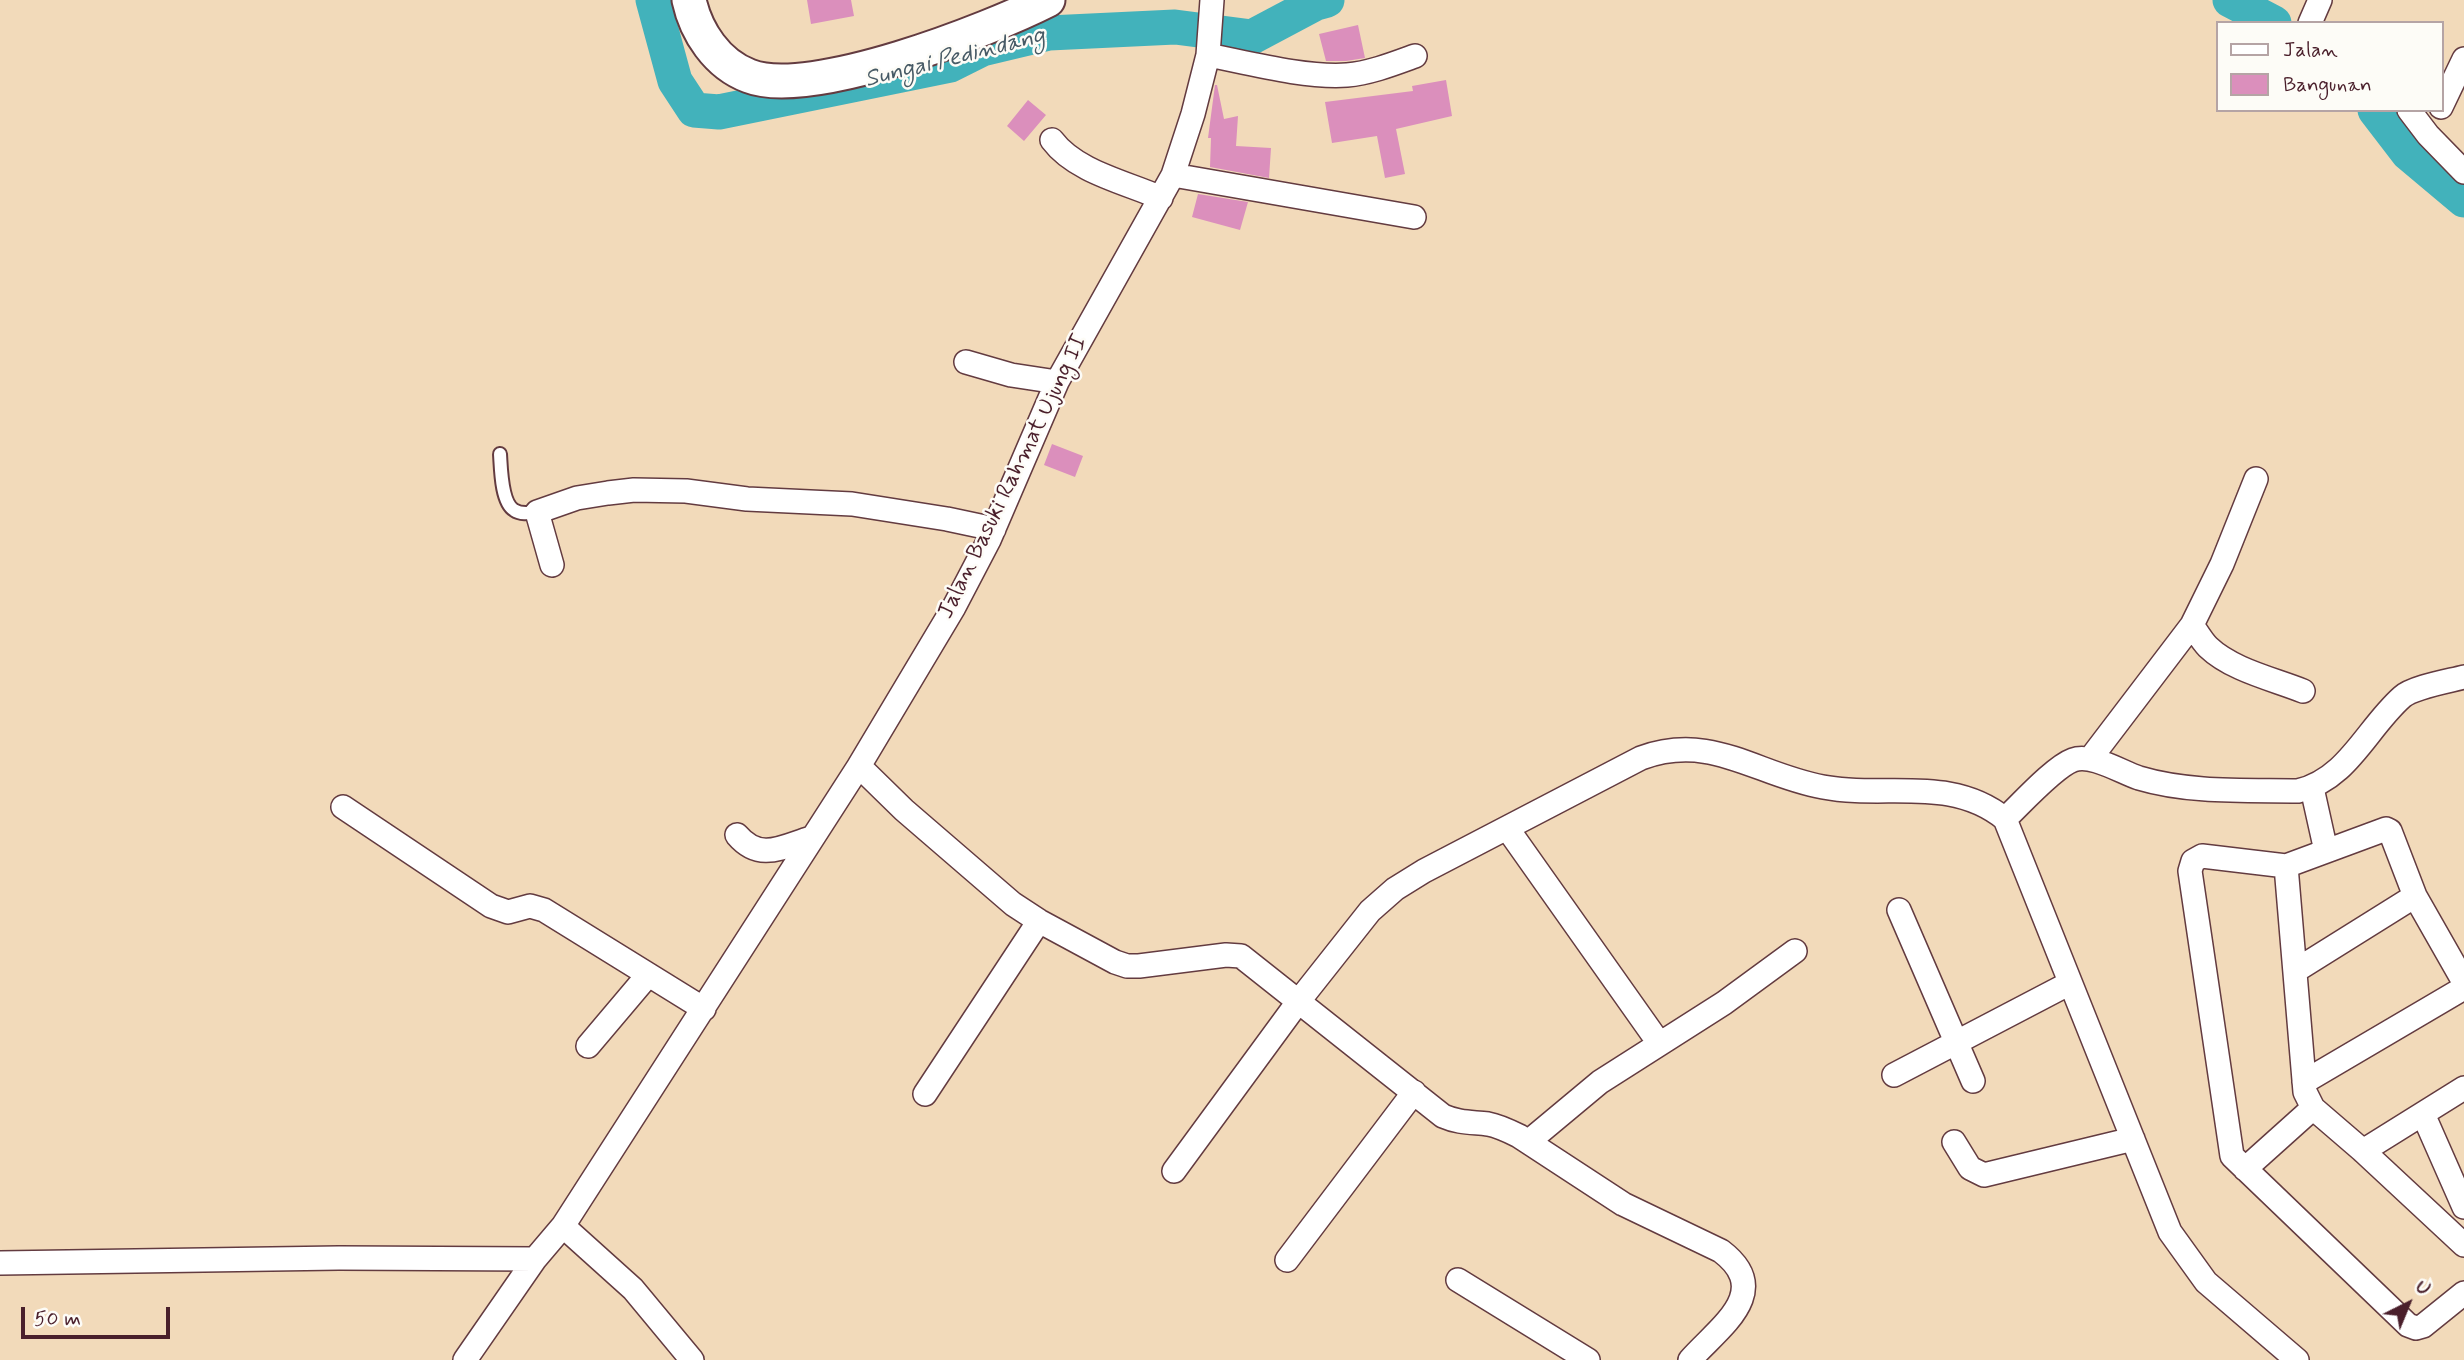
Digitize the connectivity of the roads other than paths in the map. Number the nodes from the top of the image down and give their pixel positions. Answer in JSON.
{"nodes":[{"id":1,"x":689,"y":0,"type":"edge"},
{"id":2,"x":1048,"y":0,"type":"edge"},
{"id":3,"x":1212,"y":0,"type":"edge"},
{"id":4,"x":2320,"y":0,"type":"edge"},
{"id":5,"x":2311,"y":21,"type":"edge"},
{"id":6,"x":1208,"y":51,"type":"junction"},
{"id":7,"x":1415,"y":56,"type":"dead end"},
{"id":8,"x":2464,"y":59,"type":"edge"},
{"id":9,"x":2443,"y":105,"type":"edge"},
{"id":10,"x":2411,"y":112,"type":"edge"},
{"id":11,"x":2440,"y":112,"type":"edge"},
{"id":12,"x":2428,"y":135,"type":"junction"},
{"id":13,"x":1052,"y":140,"type":"dead end"},
{"id":14,"x":2464,"y":172,"type":"edge"},
{"id":15,"x":1173,"y":175,"type":"junction"},
{"id":16,"x":1161,"y":198,"type":"junction"},
{"id":17,"x":1414,"y":217,"type":"dead end"},
{"id":18,"x":967,"y":362,"type":"dead end"},
{"id":19,"x":1057,"y":382,"type":"junction"},
{"id":20,"x":500,"y":454,"type":"dead end"},
{"id":21,"x":2256,"y":479,"type":"dead end"},
{"id":22,"x":537,"y":512,"type":"junction"},
{"id":23,"x":994,"y":529,"type":"junction"},
{"id":24,"x":552,"y":565,"type":"dead end"},
{"id":25,"x":2192,"y":625,"type":"junction"},
{"id":26,"x":2464,"y":677,"type":"edge"},
{"id":27,"x":2303,"y":691,"type":"dead end"},
{"id":28,"x":2090,"y":759,"type":"junction"},
{"id":29,"x":859,"y":765,"type":"junction"},
{"id":30,"x":2312,"y":788,"type":"junction"},
{"id":31,"x":343,"y":807,"type":"dead end"},
{"id":32,"x":2004,"y":819,"type":"junction"},
{"id":33,"x":1507,"y":828,"type":"junction"},
{"id":34,"x":737,"y":835,"type":"dead end"},
{"id":35,"x":811,"y":838,"type":"junction"},
{"id":36,"x":2326,"y":851,"type":"junction"},
{"id":37,"x":2286,"y":866,"type":"junction"},
{"id":38,"x":2416,"y":896,"type":"junction"},
{"id":39,"x":1899,"y":910,"type":"dead end"},
{"id":40,"x":1039,"y":921,"type":"junction"},
{"id":41,"x":1795,"y":951,"type":"dead end"},
{"id":42,"x":2295,"y":971,"type":"junction"},
{"id":43,"x":648,"y":975,"type":"junction"},
{"id":44,"x":2464,"y":982,"type":"edge"},
{"id":45,"x":2070,"y":983,"type":"junction"},
{"id":46,"x":2464,"y":988,"type":"edge"},
{"id":47,"x":1298,"y":1002,"type":"junction"},
{"id":48,"x":704,"y":1009,"type":"junction"},
{"id":49,"x":1957,"y":1042,"type":"junction"},
{"id":50,"x":1659,"y":1043,"type":"junction"},
{"id":51,"x":588,"y":1046,"type":"dead end"},
{"id":52,"x":1894,"y":1075,"type":"dead end"},
{"id":53,"x":1973,"y":1081,"type":"dead end"},
{"id":54,"x":2304,"y":1082,"type":"junction"},
{"id":55,"x":2464,"y":1088,"type":"edge"},
{"id":56,"x":1414,"y":1092,"type":"junction"},
{"id":57,"x":925,"y":1094,"type":"dead end"},
{"id":58,"x":2313,"y":1108,"type":"junction"},
{"id":59,"x":2423,"y":1114,"type":"junction"},
{"id":60,"x":2133,"y":1139,"type":"junction"},
{"id":61,"x":1528,"y":1142,"type":"junction"},
{"id":62,"x":1954,"y":1142,"type":"dead end"},
{"id":63,"x":2363,"y":1151,"type":"junction"},
{"id":64,"x":2245,"y":1169,"type":"junction"},
{"id":65,"x":1174,"y":1171,"type":"dead end"},
{"id":66,"x":2464,"y":1208,"type":"edge"},
{"id":67,"x":563,"y":1226,"type":"junction"},
{"id":68,"x":2464,"y":1245,"type":"edge"},
{"id":69,"x":535,"y":1259,"type":"junction"},
{"id":70,"x":1287,"y":1260,"type":"dead end"},
{"id":71,"x":0,"y":1262,"type":"edge"},
{"id":72,"x":1458,"y":1280,"type":"dead end"},
{"id":73,"x":2464,"y":1293,"type":"edge"},
{"id":74,"x":1582,"y":1359,"type":"edge"},
{"id":75,"x":465,"y":1360,"type":"edge"},
{"id":76,"x":692,"y":1360,"type":"edge"},
{"id":77,"x":1690,"y":1360,"type":"edge"},
{"id":78,"x":2297,"y":1360,"type":"edge"}],
"edges":[{"from":1,"to":2,"type":"street"},
{"from":3,"to":6,"type":"street","name":"Jalan Basuki Rahmat Ujung II"},
{"from":4,"to":5,"type":"street"},
{"from":6,"to":7,"type":"street"},
{"from":6,"to":15,"type":"street","name":"Jalan Basuki Rahmat Ujung II"},
{"from":8,"to":9,"type":"street"},
{"from":10,"to":12,"type":"street"},
{"from":11,"to":12,"type":"street"},
{"from":12,"to":14,"type":"street"},
{"from":13,"to":16,"type":"street"},
{"from":15,"to":16,"type":"street","name":"Jalan Basuki Rahmat Ujung II"},
{"from":15,"to":17,"type":"street"},
{"from":16,"to":19,"type":"street","name":"Jalan Basuki Rahmat Ujung II"},
{"from":18,"to":19,"type":"street"},
{"from":19,"to":23,"type":"street","name":"Jalan Basuki Rahmat Ujung II"},
{"from":20,"to":22,"type":"lane"},
{"from":21,"to":25,"type":"street"},
{"from":22,"to":23,"type":"street"},
{"from":22,"to":24,"type":"street"},
{"from":23,"to":29,"type":"street","name":"Jalan Basuki Rahmat Ujung II"},
{"from":25,"to":27,"type":"street"},
{"from":25,"to":28,"type":"street"},
{"from":26,"to":30,"type":"street"},
{"from":28,"to":30,"type":"street"},
{"from":28,"to":32,"type":"street"},
{"from":29,"to":35,"type":"street","name":"Jalan Basuki Rahmat Ujung II"},
{"from":29,"to":40,"type":"street"},
{"from":30,"to":36,"type":"street"},
{"from":31,"to":43,"type":"street"},
{"from":32,"to":33,"type":"street"},
{"from":32,"to":45,"type":"street"},
{"from":33,"to":47,"type":"street"},
{"from":33,"to":50,"type":"street"},
{"from":34,"to":35,"type":"street"},
{"from":35,"to":48,"type":"street","name":"Jalan Basuki Rahmat Ujung II"},
{"from":36,"to":37,"type":"street"},
{"from":36,"to":38,"type":"street"},
{"from":37,"to":42,"type":"street"},
{"from":37,"to":64,"type":"street"},
{"from":38,"to":42,"type":"street"},
{"from":38,"to":44,"type":"street"},
{"from":39,"to":49,"type":"street"},
{"from":40,"to":47,"type":"street"},
{"from":40,"to":57,"type":"street"},
{"from":41,"to":50,"type":"street"},
{"from":42,"to":54,"type":"street"},
{"from":43,"to":48,"type":"street"},
{"from":43,"to":51,"type":"street"},
{"from":45,"to":49,"type":"street"},
{"from":45,"to":60,"type":"street"},
{"from":46,"to":54,"type":"street"},
{"from":47,"to":56,"type":"street"},
{"from":47,"to":65,"type":"street"},
{"from":48,"to":67,"type":"street","name":"Jalan Basuki Rahmat Ujung II"},
{"from":49,"to":52,"type":"street"},
{"from":49,"to":53,"type":"street"},
{"from":50,"to":61,"type":"street"},
{"from":54,"to":58,"type":"street"},
{"from":55,"to":59,"type":"street"},
{"from":56,"to":61,"type":"street"},
{"from":56,"to":70,"type":"street"},
{"from":58,"to":63,"type":"street"},
{"from":58,"to":64,"type":"street"},
{"from":59,"to":63,"type":"street"},
{"from":59,"to":66,"type":"street"},
{"from":60,"to":62,"type":"street"},
{"from":60,"to":78,"type":"street"},
{"from":61,"to":77,"type":"street"},
{"from":63,"to":68,"type":"street"},
{"from":64,"to":73,"type":"street"},
{"from":67,"to":69,"type":"street","name":"Jalan Basuki Rahmat Ujung II"},
{"from":67,"to":76,"type":"street"},
{"from":69,"to":71,"type":"street"},
{"from":69,"to":75,"type":"street","name":"Jalan Basuki Rahmat Ujung II"},
{"from":72,"to":74,"type":"street"}]}
